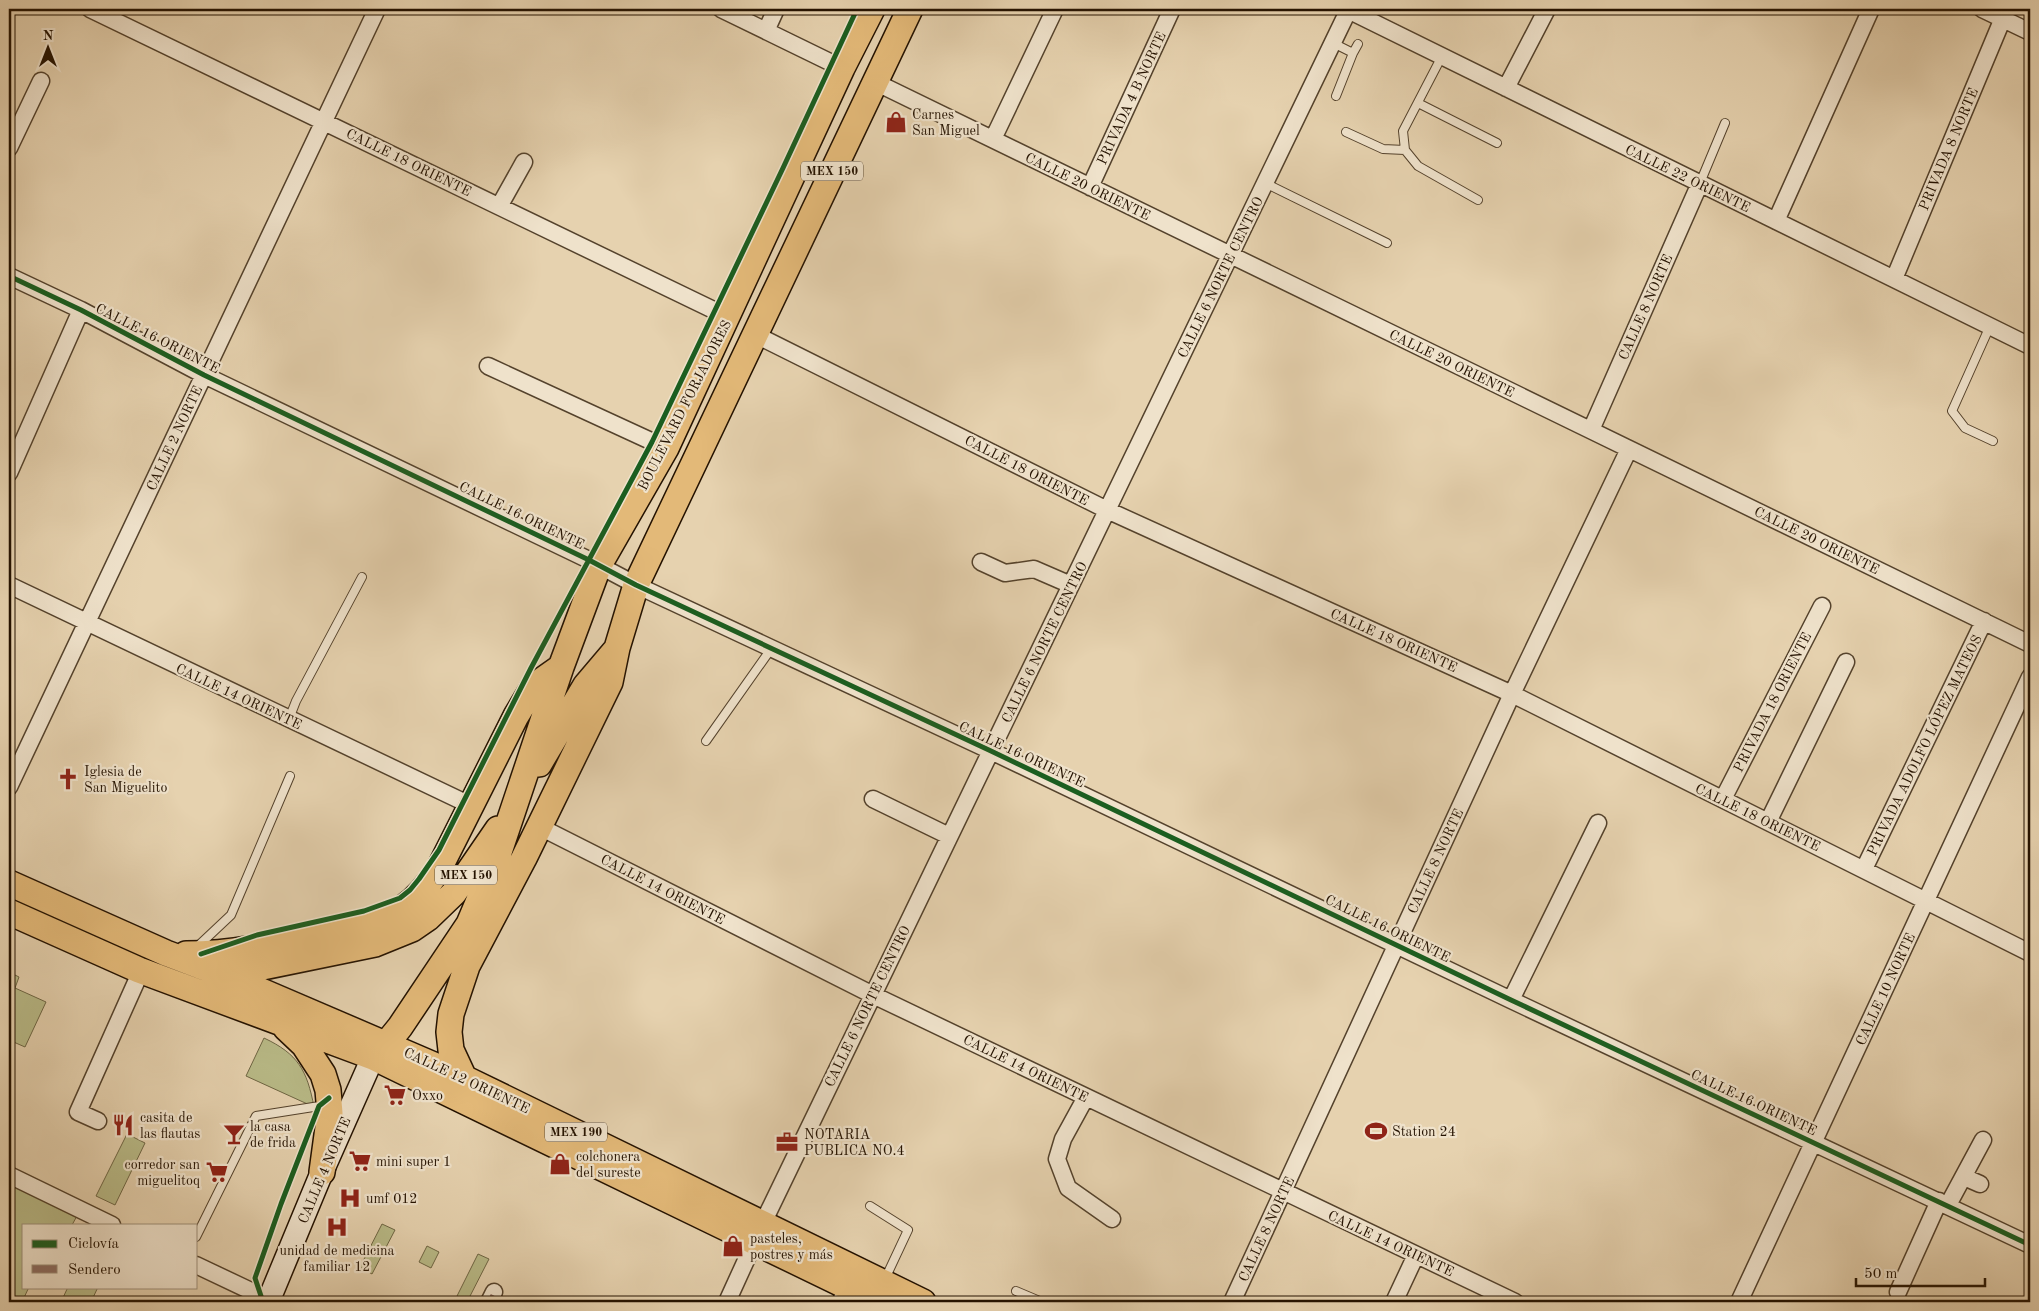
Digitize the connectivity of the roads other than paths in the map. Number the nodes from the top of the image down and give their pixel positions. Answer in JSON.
{"nodes":[{"id":1,"x":90,"y":9,"type":"edge"},
{"id":2,"x":376,"y":9,"type":"edge"},
{"id":3,"x":721,"y":9,"type":"edge"},
{"id":4,"x":776,"y":9,"type":"edge"},
{"id":5,"x":872,"y":9,"type":"edge"},
{"id":6,"x":910,"y":9,"type":"edge"},
{"id":7,"x":1055,"y":9,"type":"edge"},
{"id":8,"x":1172,"y":9,"type":"edge"},
{"id":9,"x":1348,"y":9,"type":"edge"},
{"id":10,"x":1547,"y":9,"type":"edge"},
{"id":11,"x":1871,"y":9,"type":"edge"},
{"id":12,"x":1982,"y":9,"type":"edge"},
{"id":13,"x":112,"y":13,"type":"edge"},
{"id":14,"x":2002,"y":18,"type":"junction"},
{"id":15,"x":766,"y":31,"type":"junction"},
{"id":16,"x":2030,"y":32,"type":"edge"},
{"id":17,"x":1332,"y":43,"type":"junction"},
{"id":18,"x":1358,"y":44,"type":"dead end"},
{"id":19,"x":1353,"y":54,"type":"junction"},
{"id":20,"x":1442,"y":56,"type":"junction"},
{"id":21,"x":842,"y":68,"type":"junction"},
{"id":22,"x":41,"y":81,"type":"dead end"},
{"id":23,"x":875,"y":82,"type":"junction"},
{"id":24,"x":1506,"y":88,"type":"junction"},
{"id":25,"x":1336,"y":96,"type":"dead end"},
{"id":26,"x":1418,"y":103,"type":"junction"},
{"id":27,"x":324,"y":120,"type":"junction"},
{"id":28,"x":1724,"y":124,"type":"dead end"},
{"id":29,"x":1346,"y":132,"type":"dead end"},
{"id":30,"x":993,"y":140,"type":"junction"},
{"id":31,"x":1497,"y":143,"type":"dead end"},
{"id":32,"x":9,"y":148,"type":"edge"},
{"id":33,"x":1405,"y":150,"type":"junction"},
{"id":34,"x":524,"y":162,"type":"dead end"},
{"id":35,"x":1265,"y":183,"type":"junction"},
{"id":36,"x":1700,"y":183,"type":"junction"},
{"id":37,"x":1090,"y":187,"type":"junction"},
{"id":38,"x":1478,"y":200,"type":"dead end"},
{"id":39,"x":500,"y":206,"type":"junction"},
{"id":40,"x":1776,"y":221,"type":"junction"},
{"id":41,"x":1388,"y":243,"type":"dead end"},
{"id":42,"x":1230,"y":255,"type":"junction"},
{"id":43,"x":9,"y":276,"type":"edge"},
{"id":44,"x":1894,"y":279,"type":"junction"},
{"id":45,"x":81,"y":310,"type":"junction"},
{"id":46,"x":728,"y":316,"type":"junction"},
{"id":47,"x":1990,"y":326,"type":"junction"},
{"id":48,"x":754,"y":334,"type":"junction"},
{"id":49,"x":2030,"y":346,"type":"edge"},
{"id":50,"x":488,"y":366,"type":"dead end"},
{"id":51,"x":204,"y":375,"type":"junction"},
{"id":52,"x":1591,"y":430,"type":"junction"},
{"id":53,"x":1993,"y":441,"type":"dead end"},
{"id":54,"x":666,"y":448,"type":"junction"},
{"id":55,"x":1629,"y":449,"type":"junction"},
{"id":56,"x":9,"y":474,"type":"edge"},
{"id":57,"x":1107,"y":510,"type":"junction"},
{"id":58,"x":981,"y":562,"type":"dead end"},
{"id":59,"x":600,"y":565,"type":"junction"},
{"id":60,"x":362,"y":577,"type":"dead end"},
{"id":61,"x":9,"y":585,"type":"edge"},
{"id":62,"x":636,"y":585,"type":"junction"},
{"id":63,"x":1071,"y":585,"type":"junction"},
{"id":64,"x":1822,"y":606,"type":"dead end"},
{"id":65,"x":1984,"y":621,"type":"junction"},
{"id":66,"x":86,"y":623,"type":"junction"},
{"id":67,"x":2030,"y":644,"type":"edge"},
{"id":68,"x":616,"y":648,"type":"junction"},
{"id":69,"x":771,"y":649,"type":"junction"},
{"id":70,"x":1846,"y":662,"type":"dead end"},
{"id":71,"x":561,"y":667,"type":"junction"},
{"id":72,"x":2030,"y":676,"type":"edge"},
{"id":73,"x":1512,"y":694,"type":"junction"},
{"id":74,"x":289,"y":719,"type":"junction"},
{"id":75,"x":706,"y":741,"type":"dead end"},
{"id":76,"x":991,"y":751,"type":"junction"},
{"id":77,"x":290,"y":776,"type":"dead end"},
{"id":78,"x":9,"y":787,"type":"edge"},
{"id":79,"x":873,"y":799,"type":"dead end"},
{"id":80,"x":1723,"y":799,"type":"junction"},
{"id":81,"x":515,"y":804,"type":"junction"},
{"id":82,"x":470,"y":805,"type":"junction"},
{"id":83,"x":1768,"y":822,"type":"junction"},
{"id":84,"x":1598,"y":823,"type":"dead end"},
{"id":85,"x":540,"y":827,"type":"junction"},
{"id":86,"x":950,"y":836,"type":"junction"},
{"id":87,"x":1864,"y":869,"type":"junction"},
{"id":88,"x":9,"y":883,"type":"edge"},
{"id":89,"x":1927,"y":901,"type":"junction"},
{"id":90,"x":9,"y":912,"type":"edge"},
{"id":91,"x":1397,"y":944,"type":"junction"},
{"id":92,"x":2028,"y":948,"type":"edge"},
{"id":93,"x":178,"y":954,"type":"junction"},
{"id":94,"x":140,"y":971,"type":"junction"},
{"id":95,"x":224,"y":975,"type":"junction"},
{"id":96,"x":873,"y":995,"type":"junction"},
{"id":97,"x":1511,"y":1000,"type":"junction"},
{"id":98,"x":278,"y":1022,"type":"junction"},
{"id":99,"x":380,"y":1050,"type":"junction"},
{"id":100,"x":464,"y":1078,"type":"junction"},
{"id":101,"x":1086,"y":1097,"type":"junction"},
{"id":102,"x":330,"y":1104,"type":"junction"},
{"id":103,"x":98,"y":1121,"type":"dead end"},
{"id":104,"x":1983,"y":1140,"type":"dead end"},
{"id":105,"x":1812,"y":1143,"type":"junction"},
{"id":106,"x":322,"y":1172,"type":"junction"},
{"id":107,"x":9,"y":1175,"type":"edge"},
{"id":108,"x":1964,"y":1177,"type":"junction"},
{"id":109,"x":1980,"y":1184,"type":"dead end"},
{"id":110,"x":1283,"y":1191,"type":"junction"},
{"id":111,"x":1943,"y":1202,"type":"junction"},
{"id":112,"x":870,"y":1206,"type":"dead end"},
{"id":113,"x":1112,"y":1219,"type":"dead end"},
{"id":114,"x":110,"y":1224,"type":"edge"},
{"id":115,"x":759,"y":1232,"type":"junction"},
{"id":116,"x":198,"y":1233,"type":"edge"},
{"id":117,"x":2030,"y":1245,"type":"edge"},
{"id":118,"x":1416,"y":1255,"type":"junction"},
{"id":119,"x":198,"y":1266,"type":"edge"},
{"id":120,"x":1016,"y":1290,"type":"dead end"},
{"id":121,"x":1898,"y":1292,"type":"dead end"},
{"id":122,"x":881,"y":1293,"type":"edge"},
{"id":123,"x":844,"y":1295,"type":"edge"},
{"id":124,"x":1490,"y":1297,"type":"edge"},
{"id":125,"x":270,"y":1302,"type":"edge"},
{"id":126,"x":727,"y":1302,"type":"edge"},
{"id":127,"x":923,"y":1302,"type":"edge"},
{"id":128,"x":1042,"y":1302,"type":"edge"},
{"id":129,"x":1232,"y":1302,"type":"edge"},
{"id":130,"x":1394,"y":1302,"type":"edge"},
{"id":131,"x":1515,"y":1302,"type":"edge"},
{"id":132,"x":1740,"y":1302,"type":"edge"}],
"edges":[{"from":1,"to":13,"type":"street","name":"CALLE 18 ORIENTE"},
{"from":2,"to":27,"type":"street","name":"CALLE 2 NORTE"},
{"from":3,"to":15,"type":"street"},
{"from":4,"to":15,"type":"street"},
{"from":5,"to":21,"type":"main road","name":"BOULEVARD FORJADORES","number":"MEX 150"},
{"from":6,"to":23,"type":"main road","number":"MEX 150"},
{"from":7,"to":30,"type":"street"},
{"from":8,"to":37,"type":"street","name":"PRIVADA 4 B NORTE"},
{"from":9,"to":17,"type":"street","name":"CALLE 6 NORTE CENTRO"},
{"from":9,"to":20,"type":"street","name":"CALLE 22 ORIENTE"},
{"from":10,"to":24,"type":"street"},
{"from":11,"to":40,"type":"street"},
{"from":12,"to":14,"type":"street"},
{"from":13,"to":27,"type":"street","name":"CALLE 18 ORIENTE"},
{"from":14,"to":16,"type":"street"},
{"from":14,"to":44,"type":"street","name":"PRIVADA 8 NORTE"},
{"from":15,"to":21,"type":"street"},
{"from":17,"to":19,"type":"lane"},
{"from":17,"to":35,"type":"street","name":"CALLE 6 NORTE CENTRO"},
{"from":18,"to":19,"type":"lane"},
{"from":19,"to":25,"type":"lane"},
{"from":20,"to":24,"type":"street","name":"CALLE 22 ORIENTE"},
{"from":20,"to":26,"type":"lane"},
{"from":21,"to":46,"type":"main road","name":"BOULEVARD FORJADORES","number":"MEX 150"},
{"from":22,"to":32,"type":"street"},
{"from":23,"to":30,"type":"street","name":"CALLE 20 ORIENTE"},
{"from":23,"to":48,"type":"main road","number":"MEX 150"},
{"from":24,"to":36,"type":"street","name":"CALLE 22 ORIENTE"},
{"from":26,"to":31,"type":"lane"},
{"from":26,"to":33,"type":"lane"},
{"from":27,"to":39,"type":"street","name":"CALLE 18 ORIENTE"},
{"from":27,"to":51,"type":"street","name":"CALLE 2 NORTE"},
{"from":28,"to":36,"type":"lane"},
{"from":29,"to":33,"type":"lane"},
{"from":30,"to":37,"type":"street","name":"CALLE 20 ORIENTE"},
{"from":33,"to":38,"type":"lane"},
{"from":34,"to":39,"type":"street"},
{"from":35,"to":41,"type":"lane"},
{"from":35,"to":42,"type":"street","name":"CALLE 6 NORTE CENTRO"},
{"from":36,"to":40,"type":"street","name":"CALLE 22 ORIENTE"},
{"from":36,"to":52,"type":"street","name":"CALLE 8 NORTE"},
{"from":37,"to":42,"type":"street","name":"CALLE 20 ORIENTE"},
{"from":39,"to":46,"type":"street","name":"CALLE 18 ORIENTE"},
{"from":40,"to":44,"type":"street","name":"CALLE 22 ORIENTE"},
{"from":42,"to":52,"type":"street","name":"CALLE 20 ORIENTE"},
{"from":42,"to":57,"type":"street","name":"CALLE 6 NORTE CENTRO"},
{"from":43,"to":45,"type":"street","name":"CALLE 16 ORIENTE"},
{"from":44,"to":47,"type":"street","name":"CALLE 22 ORIENTE"},
{"from":45,"to":51,"type":"street","name":"CALLE 16 ORIENTE"},
{"from":45,"to":56,"type":"street"},
{"from":46,"to":54,"type":"main road","name":"BOULEVARD FORJADORES","number":"MEX 150"},
{"from":47,"to":49,"type":"street","name":"CALLE 22 ORIENTE"},
{"from":47,"to":53,"type":"lane"},
{"from":48,"to":57,"type":"street","name":"CALLE 18 ORIENTE"},
{"from":48,"to":62,"type":"main road","number":"MEX 150"},
{"from":50,"to":54,"type":"street"},
{"from":51,"to":59,"type":"street","name":"CALLE 16 ORIENTE"},
{"from":51,"to":66,"type":"street","name":"CALLE 2 NORTE"},
{"from":52,"to":55,"type":"street","name":"CALLE 20 ORIENTE"},
{"from":54,"to":59,"type":"main road","name":"BOULEVARD FORJADORES","number":"MEX 150"},
{"from":55,"to":65,"type":"street","name":"CALLE 20 ORIENTE"},
{"from":55,"to":73,"type":"street","name":"CALLE 8 NORTE"},
{"from":57,"to":63,"type":"street","name":"CALLE 6 NORTE CENTRO"},
{"from":57,"to":73,"type":"street","name":"CALLE 18 ORIENTE"},
{"from":58,"to":63,"type":"street"},
{"from":59,"to":62,"type":"street","name":"CALLE 16 ORIENTE"},
{"from":59,"to":71,"type":"main road","name":"BOULEVARD FORJADORES","number":"MEX 150"},
{"from":60,"to":74,"type":"lane"},
{"from":61,"to":66,"type":"street","name":"CALLE 14 ORIENTE"},
{"from":62,"to":68,"type":"main road","number":"MEX 150"},
{"from":62,"to":69,"type":"street","name":"CALLE 16 ORIENTE"},
{"from":63,"to":76,"type":"street","name":"CALLE 6 NORTE CENTRO"},
{"from":64,"to":80,"type":"street","name":"PRIVADA 18 ORIENTE"},
{"from":65,"to":67,"type":"street","name":"CALLE 20 ORIENTE"},
{"from":65,"to":87,"type":"street","name":"PRIVADA ADOLFO LÓPEZ MATEOS"},
{"from":66,"to":74,"type":"street","name":"CALLE 14 ORIENTE"},
{"from":66,"to":78,"type":"street","name":"CALLE 2 NORTE"},
{"from":68,"to":81,"type":"main road","number":"MEX 150"},
{"from":68,"to":85,"type":"main road"},
{"from":69,"to":75,"type":"lane"},
{"from":69,"to":76,"type":"street","name":"CALLE 16 ORIENTE"},
{"from":70,"to":83,"type":"street"},
{"from":71,"to":81,"type":"main road","name":"BOULEVARD FORJADORES"},
{"from":71,"to":82,"type":"main road","number":"MEX 150"},
{"from":72,"to":89,"type":"street","name":"CALLE 10 NORTE"},
{"from":73,"to":80,"type":"street","name":"CALLE 18 ORIENTE"},
{"from":73,"to":91,"type":"street","name":"CALLE 8 NORTE"},
{"from":74,"to":82,"type":"street","name":"CALLE 14 ORIENTE"},
{"from":76,"to":86,"type":"street","name":"CALLE 6 NORTE CENTRO"},
{"from":76,"to":91,"type":"street","name":"CALLE 16 ORIENTE"},
{"from":77,"to":93,"type":"lane"},
{"from":79,"to":86,"type":"street"},
{"from":80,"to":83,"type":"street","name":"CALLE 18 ORIENTE"},
{"from":81,"to":95,"type":"main road","number":"MEX 150"},
{"from":81,"to":99,"type":"main road","name":"BOULEVARD FORJADORES"},
{"from":82,"to":93,"type":"main road","number":"MEX 150"},
{"from":83,"to":87,"type":"street","name":"CALLE 18 ORIENTE"},
{"from":84,"to":97,"type":"street"},
{"from":85,"to":96,"type":"street","name":"CALLE 14 ORIENTE"},
{"from":85,"to":100,"type":"main road"},
{"from":86,"to":96,"type":"street","name":"CALLE 6 NORTE CENTRO"},
{"from":87,"to":89,"type":"street","name":"CALLE 18 ORIENTE"},
{"from":88,"to":93,"type":"main road","number":"MEX 150"},
{"from":89,"to":92,"type":"street","name":"CALLE 18 ORIENTE"},
{"from":89,"to":105,"type":"street","name":"CALLE 10 NORTE"},
{"from":90,"to":94,"type":"main road","number":"MEX 150"},
{"from":91,"to":97,"type":"street","name":"CALLE 16 ORIENTE"},
{"from":91,"to":110,"type":"street","name":"CALLE 8 NORTE"},
{"from":93,"to":95,"type":"main road","name":"CALLE 12 ORIENTE","number":"MEX 190"},
{"from":94,"to":95,"type":"main road","number":"MEX 150"},
{"from":94,"to":98,"type":"main road","name":"CALLE 12 ORIENTE","number":"MEX 190"},
{"from":94,"to":103,"type":"street"},
{"from":95,"to":99,"type":"main road","name":"CALLE 12 ORIENTE","number":"MEX 190"},
{"from":96,"to":101,"type":"street","name":"CALLE 14 ORIENTE"},
{"from":96,"to":115,"type":"street","name":"CALLE 6 NORTE CENTRO"},
{"from":97,"to":105,"type":"street","name":"CALLE 16 ORIENTE"},
{"from":98,"to":99,"type":"main road","name":"CALLE 12 ORIENTE","number":"MEX 190"},
{"from":98,"to":102,"type":"main road"},
{"from":99,"to":100,"type":"main road","name":"CALLE 12 ORIENTE","number":"MEX 190"},
{"from":99,"to":106,"type":"main road","name":"CALLE 4 NORTE"},
{"from":99,"to":115,"type":"main road","name":"CALLE 12 ORIENTE","number":"MEX 190"},
{"from":100,"to":115,"type":"main road","name":"CALLE 12 ORIENTE","number":"MEX 190"},
{"from":101,"to":110,"type":"street","name":"CALLE 14 ORIENTE"},
{"from":101,"to":113,"type":"street"},
{"from":102,"to":106,"type":"main road"},
{"from":102,"to":116,"type":"lane"},
{"from":104,"to":108,"type":"street"},
{"from":105,"to":111,"type":"street","name":"CALLE 16 ORIENTE"},
{"from":105,"to":132,"type":"street","name":"CALLE 10 NORTE"},
{"from":106,"to":125,"type":"main road","name":"CALLE 4 NORTE"},
{"from":107,"to":114,"type":"street"},
{"from":108,"to":109,"type":"street"},
{"from":108,"to":111,"type":"street"},
{"from":110,"to":118,"type":"street","name":"CALLE 14 ORIENTE"},
{"from":110,"to":129,"type":"street","name":"CALLE 8 NORTE"},
{"from":111,"to":117,"type":"street","name":"CALLE 16 ORIENTE"},
{"from":111,"to":121,"type":"street"},
{"from":112,"to":122,"type":"lane"},
{"from":115,"to":122,"type":"main road","name":"CALLE 12 ORIENTE","number":"MEX 190"},
{"from":115,"to":123,"type":"main road","name":"CALLE 12 ORIENTE","number":"MEX 190"},
{"from":115,"to":126,"type":"street","name":"CALLE 6 NORTE CENTRO"},
{"from":118,"to":124,"type":"street","name":"CALLE 14 ORIENTE"},
{"from":118,"to":130,"type":"street"},
{"from":119,"to":125,"type":"street"},
{"from":120,"to":128,"type":"lane"},
{"from":122,"to":123,"type":"main road","name":"CALLE 12 ORIENTE","number":"MEX 190"},
{"from":122,"to":127,"type":"main road","name":"CALLE 12 ORIENTE","number":"MEX 190"},
{"from":124,"to":131,"type":"street","name":"CALLE 14 ORIENTE"}]}
